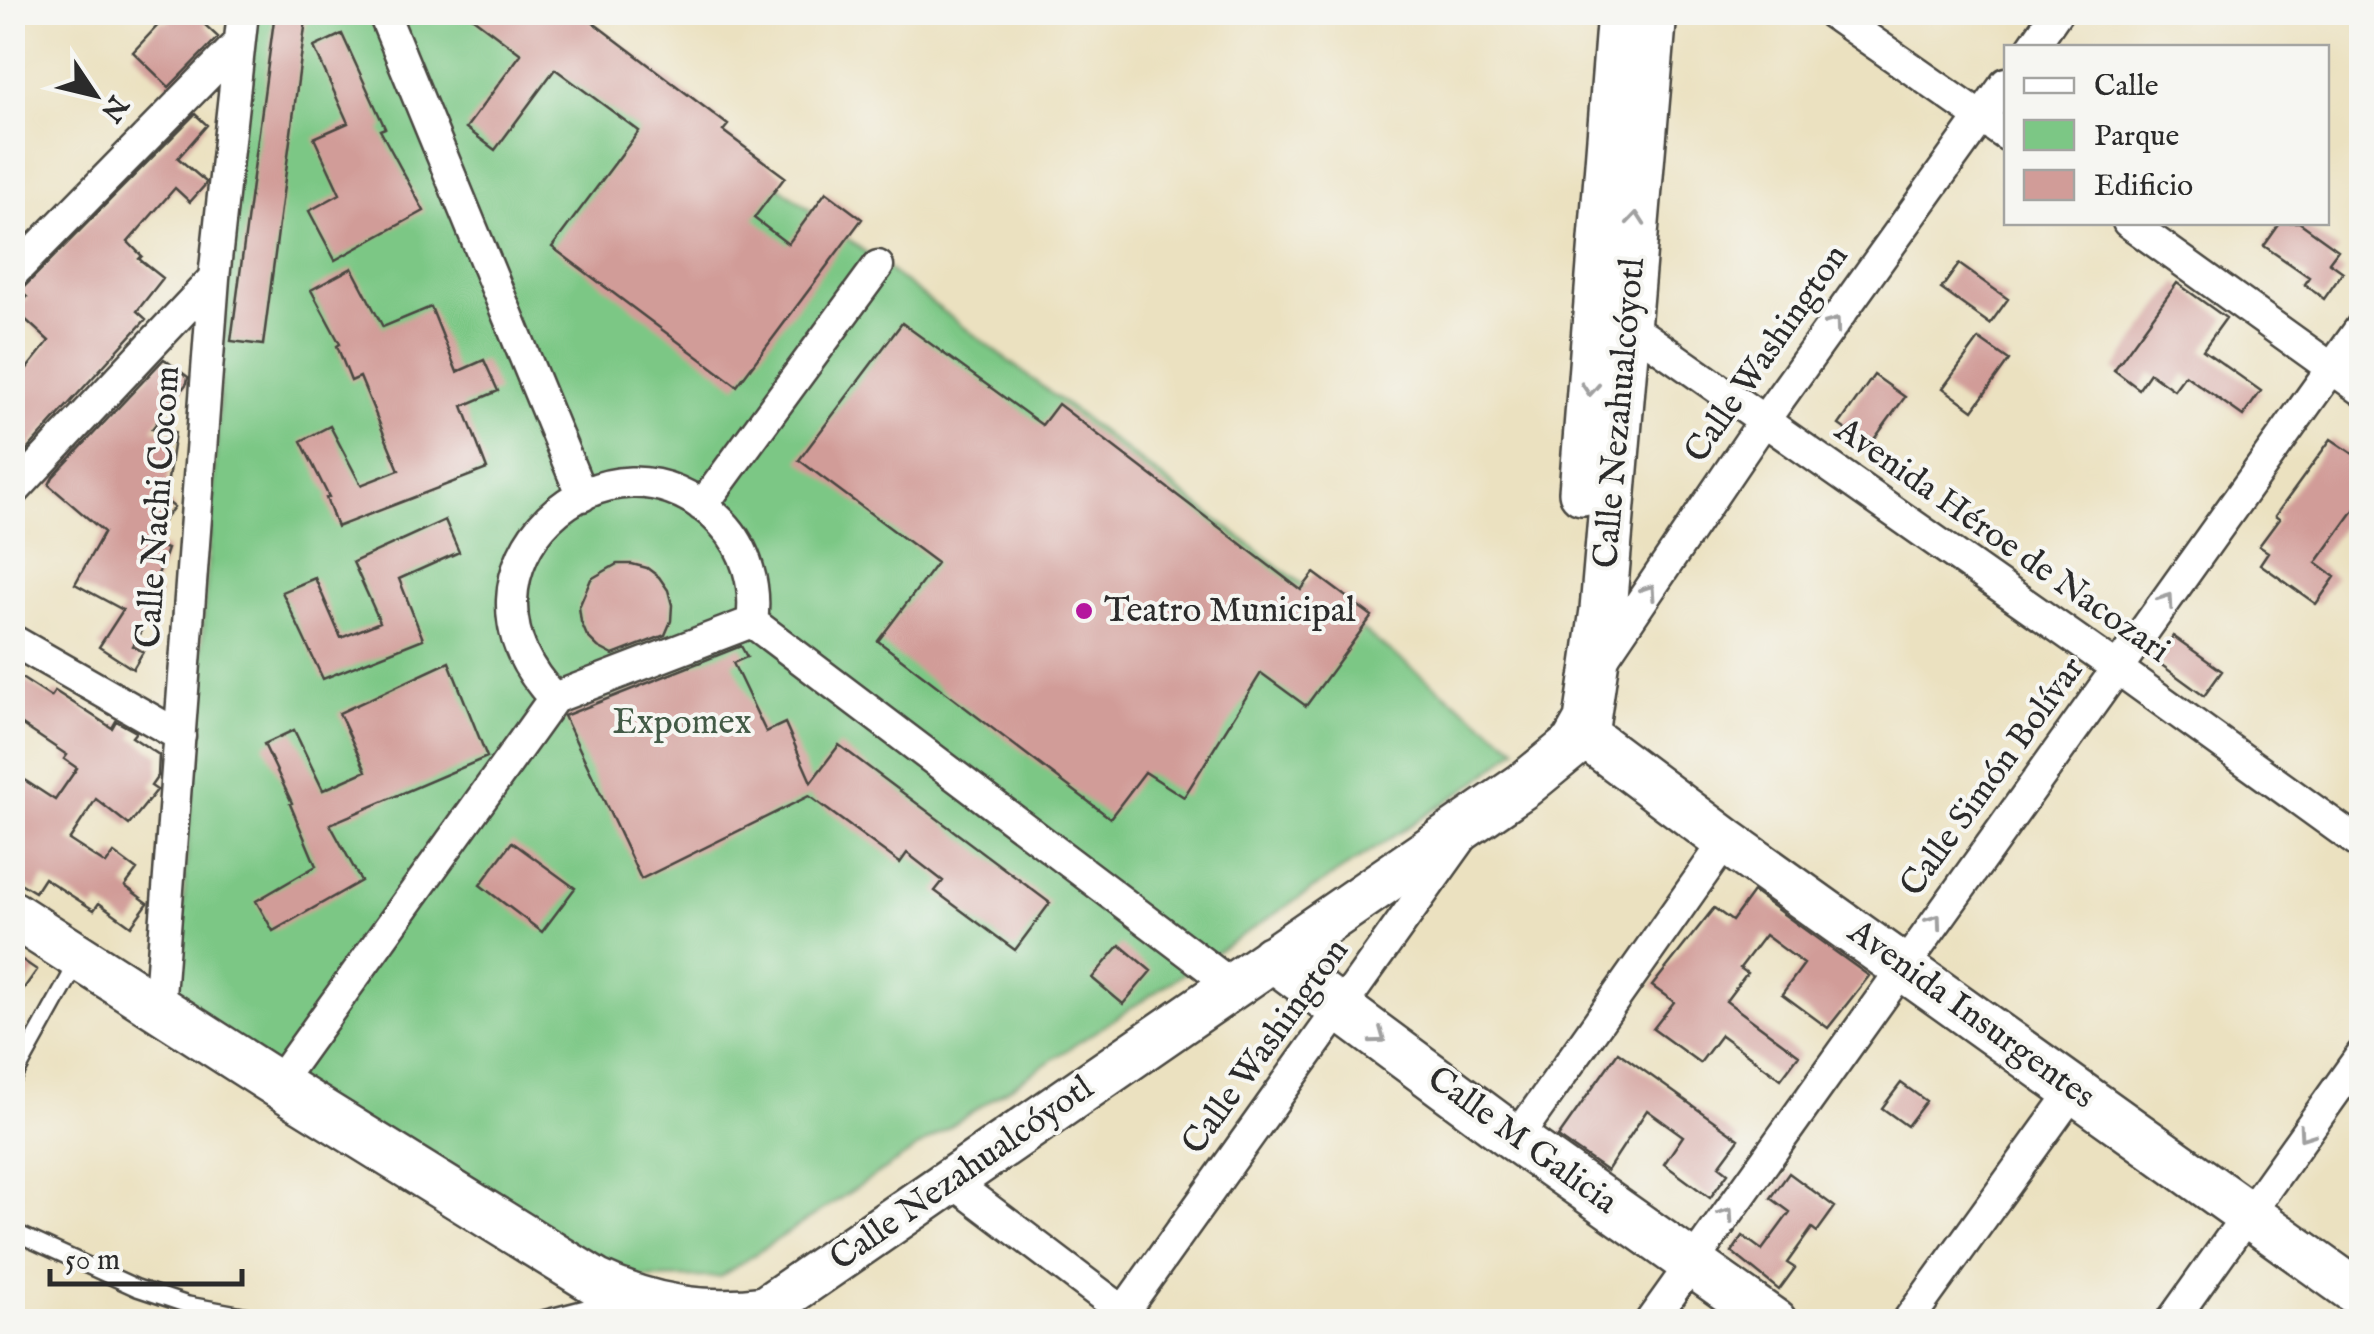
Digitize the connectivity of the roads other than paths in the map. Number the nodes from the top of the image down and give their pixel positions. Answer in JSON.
{"nodes":[{"id":1,"x":243,"y":12,"type":"edge"},
{"id":2,"x":383,"y":12,"type":"edge"},
{"id":3,"x":1620,"y":12,"type":"edge"},
{"id":4,"x":1654,"y":12,"type":"edge"},
{"id":5,"x":1830,"y":12,"type":"edge"},
{"id":6,"x":2057,"y":12,"type":"edge"},
{"id":7,"x":240,"y":43,"type":"junction"},
{"id":8,"x":2034,"y":45,"type":"edge"},
{"id":9,"x":2004,"y":90,"type":"edge"},
{"id":10,"x":1994,"y":127,"type":"edge"},
{"id":11,"x":2132,"y":225,"type":"edge"},
{"id":12,"x":878,"y":266,"type":"dead end"},
{"id":13,"x":12,"y":274,"type":"edge"},
{"id":14,"x":214,"y":278,"type":"junction"},
{"id":15,"x":1612,"y":314,"type":"junction"},
{"id":16,"x":2362,"y":326,"type":"edge"},
{"id":17,"x":2331,"y":368,"type":"junction"},
{"id":18,"x":2362,"y":390,"type":"edge"},
{"id":19,"x":1765,"y":420,"type":"junction"},
{"id":20,"x":12,"y":494,"type":"edge"},
{"id":21,"x":582,"y":496,"type":"junction"},
{"id":22,"x":702,"y":506,"type":"junction"},
{"id":23,"x":752,"y":622,"type":"junction"},
{"id":24,"x":12,"y":640,"type":"edge"},
{"id":25,"x":1580,"y":669,"type":"junction"},
{"id":26,"x":2118,"y":669,"type":"junction"},
{"id":27,"x":554,"y":698,"type":"junction"},
{"id":28,"x":1582,"y":733,"type":"junction"},
{"id":29,"x":180,"y":736,"type":"junction"},
{"id":30,"x":1524,"y":784,"type":"junction"},
{"id":31,"x":1478,"y":816,"type":"junction"},
{"id":32,"x":1726,"y":841,"type":"junction"},
{"id":33,"x":2362,"y":845,"type":"edge"},
{"id":34,"x":12,"y":914,"type":"edge"},
{"id":35,"x":81,"y":958,"type":"junction"},
{"id":36,"x":1272,"y":958,"type":"junction"},
{"id":37,"x":1902,"y":966,"type":"junction"},
{"id":38,"x":1232,"y":985,"type":"junction"},
{"id":39,"x":159,"y":1009,"type":"junction"},
{"id":40,"x":1340,"y":1009,"type":"junction"},
{"id":41,"x":2362,"y":1054,"type":"edge"},
{"id":42,"x":12,"y":1081,"type":"edge"},
{"id":43,"x":277,"y":1084,"type":"junction"},
{"id":44,"x":2075,"y":1089,"type":"junction"},
{"id":45,"x":1516,"y":1139,"type":"junction"},
{"id":46,"x":951,"y":1181,"type":"junction"},
{"id":47,"x":2247,"y":1215,"type":"junction"},
{"id":48,"x":12,"y":1231,"type":"edge"},
{"id":49,"x":1692,"y":1263,"type":"junction"},
{"id":50,"x":2362,"y":1296,"type":"edge"},
{"id":51,"x":600,"y":1302,"type":"edge"},
{"id":52,"x":757,"y":1315,"type":"edge"},
{"id":53,"x":1125,"y":1318,"type":"edge"},
{"id":54,"x":281,"y":1322,"type":"edge"},
{"id":55,"x":531,"y":1322,"type":"edge"},
{"id":56,"x":1650,"y":1322,"type":"edge"},
{"id":57,"x":1774,"y":1322,"type":"edge"},
{"id":58,"x":1907,"y":1322,"type":"edge"},
{"id":59,"x":2171,"y":1322,"type":"edge"}],
"edges":[{"from":1,"to":7,"type":"street","name":"Calle Nachi Cocom"},
{"from":2,"to":21,"type":"street"},
{"from":3,"to":15,"type":"street","name":"Calle Nezahualcóyotl"},
{"from":15,"to":4,"type":"street","name":"Calle Nezahualcóyotl","one_way":true},
{"from":5,"to":10,"type":"street"},
{"from":6,"to":8,"type":"street"},
{"from":7,"to":13,"type":"street"},
{"from":7,"to":14,"type":"street","name":"Calle Nachi Cocom"},
{"from":9,"to":10,"type":"street","name":"Calle Washington"},
{"from":19,"to":10,"type":"street","name":"Calle Washington","one_way":true},
{"from":11,"to":17,"type":"street"},
{"from":12,"to":22,"type":"street"},
{"from":14,"to":20,"type":"street"},
{"from":14,"to":29,"type":"street","name":"Calle Nachi Cocom"},
{"from":15,"to":19,"type":"street","name":"Avenida Héroe de Nacozari"},
{"from":15,"to":25,"type":"street","name":"Calle Nezahualcóyotl"},
{"from":16,"to":17,"type":"street","name":"Calle Simón Bolívar"},
{"from":17,"to":18,"type":"street"},
{"from":26,"to":17,"type":"street","name":"Calle Simón Bolívar","one_way":true},
{"from":25,"to":19,"type":"street","name":"Calle Washington","one_way":true},
{"from":19,"to":26,"type":"street","name":"Avenida Héroe de Nacozari"},
{"from":21,"to":22,"type":"street"},
{"from":21,"to":27,"type":"street"},
{"from":22,"to":23,"type":"street"},
{"from":23,"to":27,"type":"street"},
{"from":23,"to":38,"type":"street"},
{"from":24,"to":29,"type":"street"},
{"from":25,"to":28,"type":"street"},
{"from":25,"to":30,"type":"street","name":"Calle Nezahualcóyotl"},
{"from":26,"to":33,"type":"street","name":"Avenida Héroe de Nacozari"},
{"from":37,"to":26,"type":"street","name":"Calle Simón Bolívar","one_way":true},
{"from":27,"to":43,"type":"street"},
{"from":28,"to":30,"type":"street","name":"Calle Nezahualcóyotl"},
{"from":28,"to":32,"type":"street","name":"Avenida Insurgentes"},
{"from":29,"to":39,"type":"street","name":"Calle Nachi Cocom"},
{"from":30,"to":31,"type":"street","name":"Calle Nezahualcóyotl"},
{"from":31,"to":36,"type":"street","name":"Calle Nezahualcóyotl"},
{"from":31,"to":40,"type":"street","name":"Calle Washington"},
{"from":32,"to":37,"type":"street","name":"Avenida Insurgentes"},
{"from":32,"to":45,"type":"street"},
{"from":34,"to":35,"type":"street","name":"Calle Nezahualcóyotl"},
{"from":35,"to":39,"type":"street","name":"Calle Nezahualcóyotl"},
{"from":35,"to":42,"type":"lane"},
{"from":36,"to":38,"type":"street","name":"Calle Nezahualcóyotl"},
{"from":36,"to":40,"type":"street","name":"Calle M Galicia"},
{"from":37,"to":44,"type":"street","name":"Avenida Insurgentes"},
{"from":49,"to":37,"type":"street","name":"Calle Simón Bolívar","one_way":true},
{"from":38,"to":46,"type":"street","name":"Calle Nezahualcóyotl"},
{"from":39,"to":43,"type":"street","name":"Calle Nezahualcóyotl"},
{"from":40,"to":45,"type":"street","name":"Calle M Galicia","one_way":true},
{"from":40,"to":53,"type":"street","name":"Calle Washington"},
{"from":41,"to":47,"type":"street","one_way":true},
{"from":43,"to":51,"type":"street","name":"Calle Nezahualcóyotl"},
{"from":44,"to":47,"type":"street","name":"Avenida Insurgentes"},
{"from":44,"to":58,"type":"street"},
{"from":45,"to":49,"type":"street","name":"Calle M Galicia"},
{"from":46,"to":52,"type":"street","name":"Calle Nezahualcóyotl"},
{"from":46,"to":53,"type":"street"},
{"from":47,"to":50,"type":"street","name":"Avenida Insurgentes"},
{"from":47,"to":59,"type":"street"},
{"from":48,"to":54,"type":"lane"},
{"from":49,"to":56,"type":"street","name":"Calle Simón Bolívar"},
{"from":49,"to":57,"type":"street","name":"Calle M Galicia"},
{"from":51,"to":52,"type":"street","name":"Calle Nezahualcóyotl"},
{"from":51,"to":55,"type":"lane"}]}
